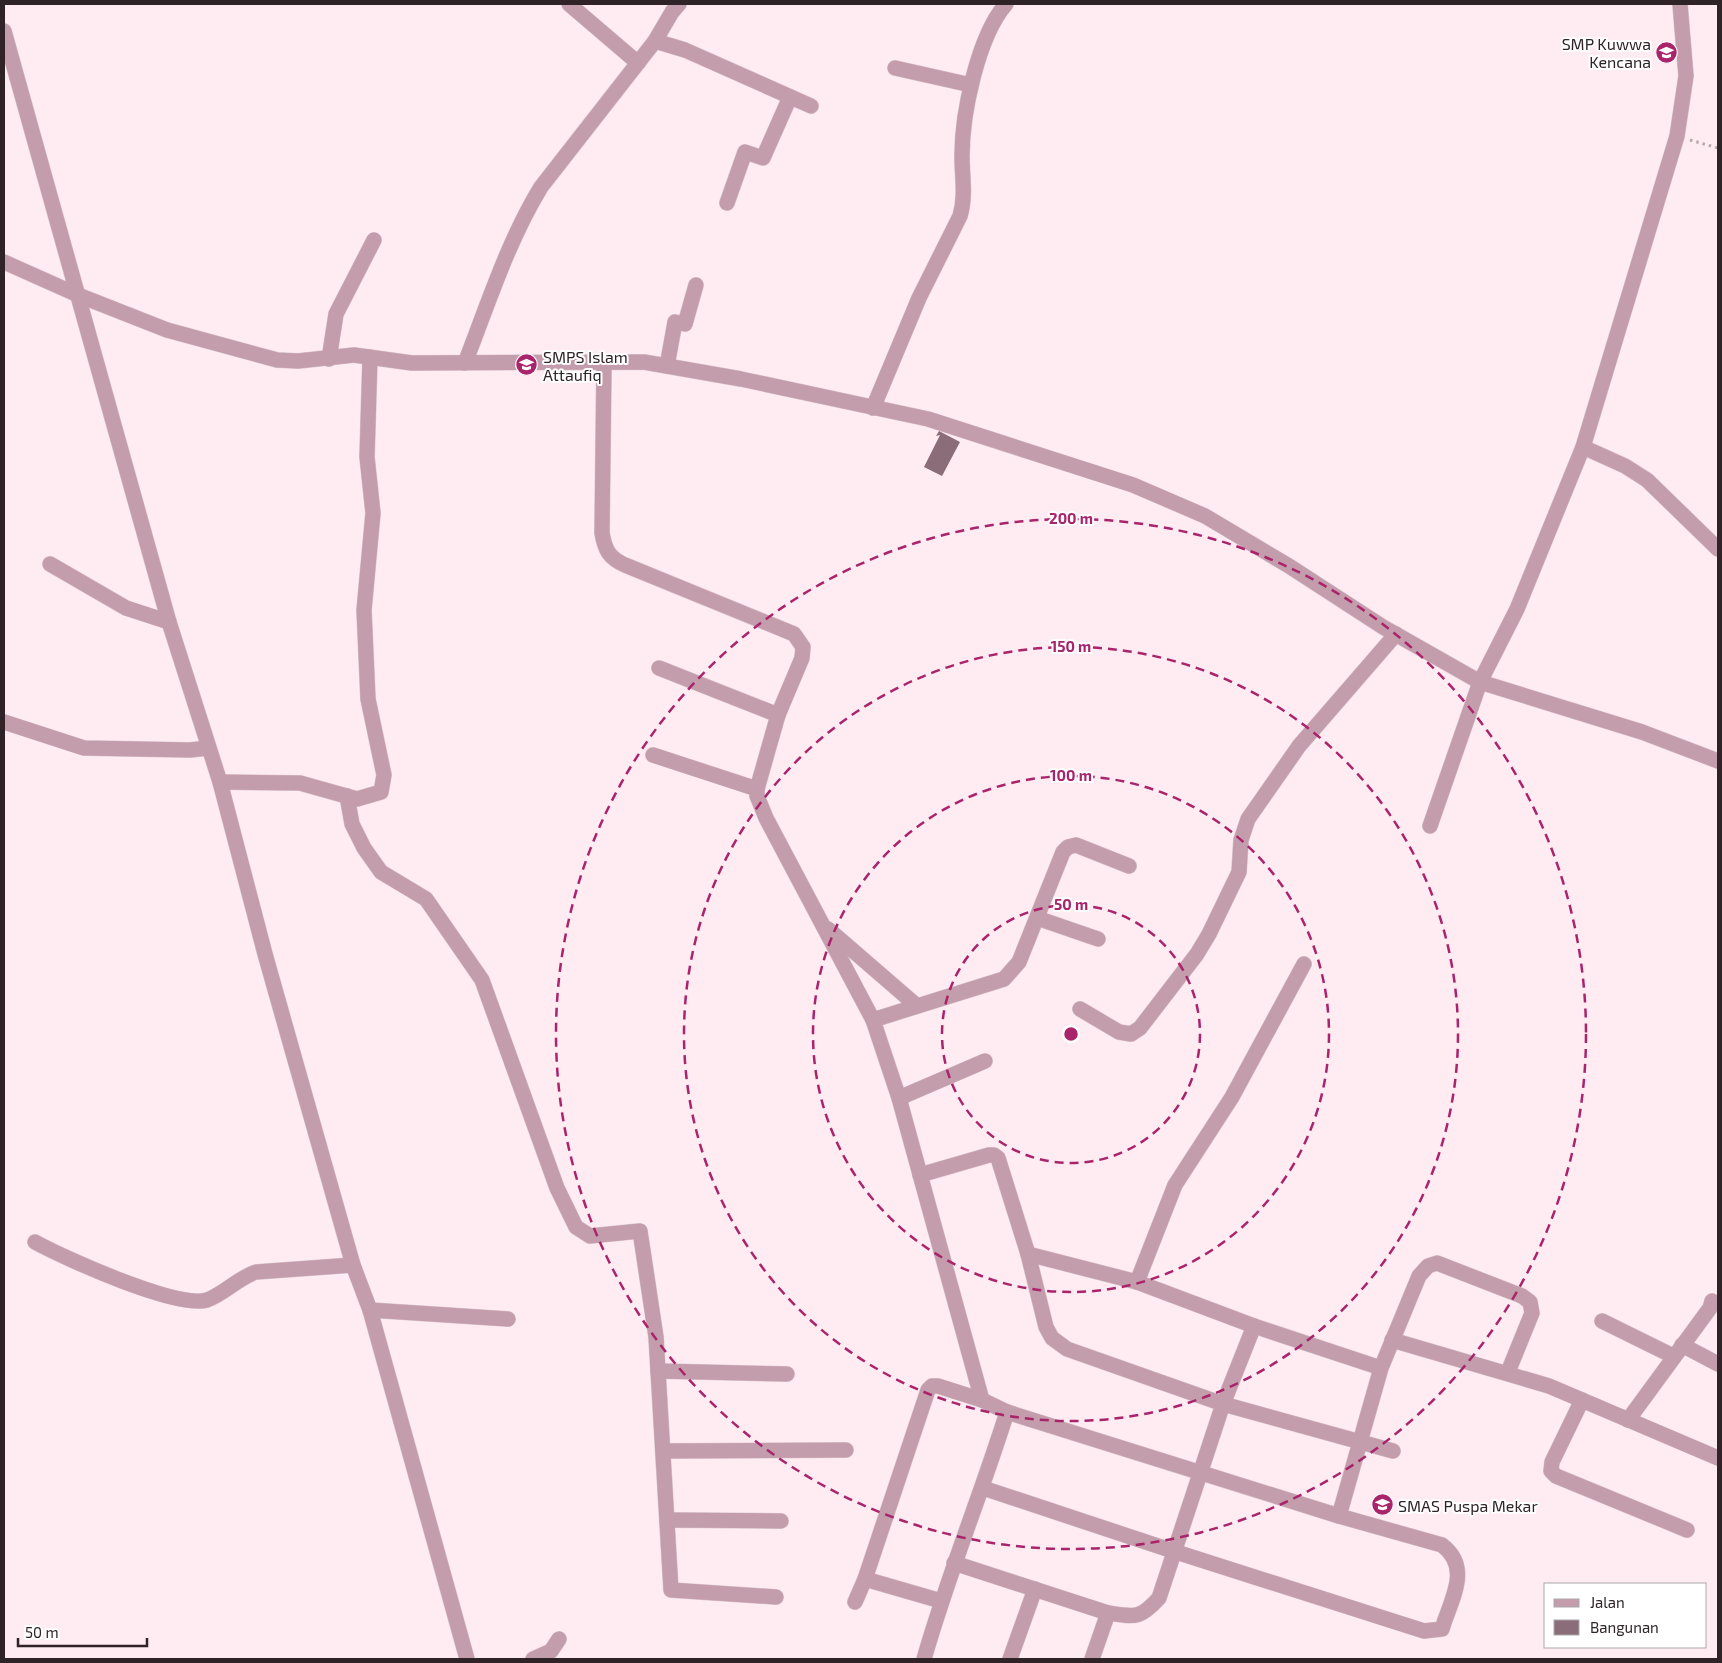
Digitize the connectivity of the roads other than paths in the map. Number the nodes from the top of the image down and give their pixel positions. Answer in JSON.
{"nodes":[{"id":1,"x":569,"y":4,"type":"edge"},
{"id":2,"x":679,"y":4,"type":"edge"},
{"id":3,"x":1006,"y":4,"type":"edge"},
{"id":4,"x":1680,"y":4,"type":"edge"},
{"id":5,"x":4,"y":31,"type":"edge"},
{"id":6,"x":655,"y":41,"type":"junction"},
{"id":7,"x":638,"y":63,"type":"junction"},
{"id":8,"x":895,"y":68,"type":"dead end"},
{"id":9,"x":971,"y":85,"type":"junction"},
{"id":10,"x":790,"y":97,"type":"junction"},
{"id":11,"x":811,"y":106,"type":"dead end"},
{"id":12,"x":727,"y":203,"type":"dead end"},
{"id":13,"x":374,"y":240,"type":"dead end"},
{"id":14,"x":4,"y":262,"type":"edge"},
{"id":15,"x":696,"y":285,"type":"dead end"},
{"id":16,"x":78,"y":295,"type":"junction"},
{"id":17,"x":370,"y":357,"type":"junction"},
{"id":18,"x":329,"y":358,"type":"junction"},
{"id":19,"x":604,"y":362,"type":"junction"},
{"id":20,"x":465,"y":363,"type":"junction"},
{"id":21,"x":667,"y":366,"type":"junction"},
{"id":22,"x":873,"y":408,"type":"junction"},
{"id":23,"x":1583,"y":448,"type":"junction"},
{"id":24,"x":1718,"y":549,"type":"edge"},
{"id":25,"x":50,"y":564,"type":"dead end"},
{"id":26,"x":169,"y":622,"type":"junction"},
{"id":27,"x":1396,"y":634,"type":"junction"},
{"id":28,"x":660,"y":668,"type":"dead end"},
{"id":29,"x":1480,"y":682,"type":"junction"},
{"id":30,"x":778,"y":715,"type":"junction"},
{"id":31,"x":4,"y":722,"type":"edge"},
{"id":32,"x":208,"y":748,"type":"junction"},
{"id":33,"x":653,"y":755,"type":"dead end"},
{"id":34,"x":1718,"y":761,"type":"edge"},
{"id":35,"x":220,"y":782,"type":"junction"},
{"id":36,"x":757,"y":789,"type":"junction"},
{"id":37,"x":347,"y":796,"type":"junction"},
{"id":38,"x":1430,"y":826,"type":"dead end"},
{"id":39,"x":1129,"y":866,"type":"dead end"},
{"id":40,"x":1037,"y":918,"type":"junction"},
{"id":41,"x":821,"y":923,"type":"junction"},
{"id":42,"x":1098,"y":939,"type":"dead end"},
{"id":43,"x":1304,"y":964,"type":"dead end"},
{"id":44,"x":917,"y":1006,"type":"junction"},
{"id":45,"x":1080,"y":1009,"type":"dead end"},
{"id":46,"x":873,"y":1020,"type":"junction"},
{"id":47,"x":985,"y":1061,"type":"dead end"},
{"id":48,"x":899,"y":1098,"type":"junction"},
{"id":49,"x":920,"y":1175,"type":"junction"},
{"id":50,"x":35,"y":1242,"type":"dead end"},
{"id":51,"x":1028,"y":1254,"type":"junction"},
{"id":52,"x":353,"y":1265,"type":"junction"},
{"id":53,"x":1137,"y":1282,"type":"junction"},
{"id":54,"x":1712,"y":1301,"type":"dead end"},
{"id":55,"x":370,"y":1310,"type":"junction"},
{"id":56,"x":508,"y":1319,"type":"dead end"},
{"id":57,"x":1602,"y":1321,"type":"dead end"},
{"id":58,"x":1254,"y":1326,"type":"junction"},
{"id":59,"x":1392,"y":1340,"type":"junction"},
{"id":60,"x":1677,"y":1350,"type":"junction"},
{"id":61,"x":1718,"y":1364,"type":"edge"},
{"id":62,"x":1381,"y":1368,"type":"junction"},
{"id":63,"x":658,"y":1370,"type":"junction"},
{"id":64,"x":1508,"y":1372,"type":"junction"},
{"id":65,"x":787,"y":1374,"type":"dead end"},
{"id":66,"x":982,"y":1400,"type":"junction"},
{"id":67,"x":1582,"y":1400,"type":"junction"},
{"id":68,"x":1223,"y":1404,"type":"junction"},
{"id":69,"x":1007,"y":1412,"type":"junction"},
{"id":70,"x":1628,"y":1420,"type":"junction"},
{"id":71,"x":1361,"y":1441,"type":"junction"},
{"id":72,"x":846,"y":1450,"type":"dead end"},
{"id":73,"x":663,"y":1451,"type":"junction"},
{"id":74,"x":1393,"y":1451,"type":"dead end"},
{"id":75,"x":1718,"y":1458,"type":"edge"},
{"id":76,"x":1200,"y":1473,"type":"junction"},
{"id":77,"x":983,"y":1488,"type":"junction"},
{"id":78,"x":1339,"y":1516,"type":"junction"},
{"id":79,"x":667,"y":1520,"type":"junction"},
{"id":80,"x":781,"y":1521,"type":"dead end"},
{"id":81,"x":1687,"y":1530,"type":"dead end"},
{"id":82,"x":1173,"y":1552,"type":"junction"},
{"id":83,"x":954,"y":1563,"type":"junction"},
{"id":84,"x":865,"y":1579,"type":"junction"},
{"id":85,"x":1034,"y":1589,"type":"junction"},
{"id":86,"x":776,"y":1597,"type":"dead end"},
{"id":87,"x":941,"y":1601,"type":"junction"},
{"id":88,"x":855,"y":1602,"type":"dead end"},
{"id":89,"x":1108,"y":1613,"type":"junction"},
{"id":90,"x":558,"y":1639,"type":"dead end"},
{"id":91,"x":468,"y":1659,"type":"edge"},
{"id":92,"x":533,"y":1659,"type":"edge"},
{"id":93,"x":924,"y":1659,"type":"edge"},
{"id":94,"x":1010,"y":1659,"type":"edge"},
{"id":95,"x":1092,"y":1659,"type":"edge"}],
"edges":[{"from":1,"to":7,"type":"street"},
{"from":2,"to":6,"type":"street"},
{"from":3,"to":9,"type":"street"},
{"from":4,"to":23,"type":"street"},
{"from":5,"to":16,"type":"street"},
{"from":6,"to":7,"type":"street"},
{"from":6,"to":10,"type":"street"},
{"from":7,"to":20,"type":"street"},
{"from":8,"to":9,"type":"street"},
{"from":9,"to":22,"type":"street"},
{"from":10,"to":11,"type":"street"},
{"from":10,"to":12,"type":"street"},
{"from":13,"to":18,"type":"street"},
{"from":14,"to":16,"type":"street"},
{"from":15,"to":21,"type":"street"},
{"from":16,"to":18,"type":"street"},
{"from":16,"to":26,"type":"street"},
{"from":17,"to":18,"type":"street"},
{"from":17,"to":20,"type":"street"},
{"from":17,"to":37,"type":"street"},
{"from":19,"to":20,"type":"street"},
{"from":19,"to":21,"type":"street"},
{"from":19,"to":30,"type":"street"},
{"from":21,"to":22,"type":"street"},
{"from":22,"to":27,"type":"street"},
{"from":23,"to":24,"type":"street"},
{"from":23,"to":29,"type":"street"},
{"from":25,"to":26,"type":"street"},
{"from":26,"to":32,"type":"street"},
{"from":27,"to":29,"type":"street"},
{"from":27,"to":45,"type":"street"},
{"from":28,"to":30,"type":"street"},
{"from":29,"to":34,"type":"street"},
{"from":29,"to":38,"type":"street"},
{"from":30,"to":36,"type":"street"},
{"from":31,"to":32,"type":"street"},
{"from":32,"to":35,"type":"street"},
{"from":33,"to":36,"type":"street"},
{"from":35,"to":37,"type":"street"},
{"from":35,"to":52,"type":"street"},
{"from":36,"to":41,"type":"street"},
{"from":37,"to":63,"type":"street"},
{"from":39,"to":40,"type":"street"},
{"from":40,"to":42,"type":"street"},
{"from":40,"to":44,"type":"street"},
{"from":41,"to":44,"type":"street"},
{"from":41,"to":46,"type":"street"},
{"from":43,"to":53,"type":"street"},
{"from":44,"to":46,"type":"street"},
{"from":46,"to":48,"type":"street"},
{"from":47,"to":48,"type":"street"},
{"from":48,"to":49,"type":"street"},
{"from":49,"to":51,"type":"street"},
{"from":49,"to":66,"type":"street"},
{"from":50,"to":52,"type":"street"},
{"from":51,"to":53,"type":"street"},
{"from":51,"to":68,"type":"street"},
{"from":52,"to":55,"type":"street"},
{"from":53,"to":58,"type":"street"},
{"from":54,"to":60,"type":"street"},
{"from":55,"to":56,"type":"street"},
{"from":55,"to":91,"type":"street"},
{"from":57,"to":60,"type":"street"},
{"from":58,"to":62,"type":"street"},
{"from":58,"to":68,"type":"street"},
{"from":59,"to":62,"type":"street"},
{"from":59,"to":64,"type":"street"},
{"from":59,"to":64,"type":"street"},
{"from":60,"to":61,"type":"street"},
{"from":60,"to":70,"type":"street"},
{"from":62,"to":71,"type":"street"},
{"from":63,"to":65,"type":"street"},
{"from":63,"to":73,"type":"street"},
{"from":64,"to":67,"type":"street"},
{"from":66,"to":69,"type":"street"},
{"from":66,"to":84,"type":"street"},
{"from":67,"to":70,"type":"street"},
{"from":67,"to":81,"type":"street"},
{"from":68,"to":71,"type":"street"},
{"from":68,"to":76,"type":"street"},
{"from":69,"to":76,"type":"street"},
{"from":69,"to":77,"type":"street"},
{"from":70,"to":75,"type":"street"},
{"from":71,"to":74,"type":"street"},
{"from":71,"to":78,"type":"street"},
{"from":72,"to":73,"type":"street"},
{"from":73,"to":79,"type":"street"},
{"from":76,"to":78,"type":"street"},
{"from":76,"to":82,"type":"street"},
{"from":77,"to":82,"type":"street"},
{"from":77,"to":83,"type":"street"},
{"from":78,"to":82,"type":"street"},
{"from":79,"to":80,"type":"street"},
{"from":79,"to":86,"type":"street"},
{"from":82,"to":89,"type":"street"},
{"from":83,"to":85,"type":"street"},
{"from":83,"to":87,"type":"street"},
{"from":84,"to":87,"type":"street"},
{"from":84,"to":88,"type":"street"},
{"from":85,"to":89,"type":"street"},
{"from":85,"to":94,"type":"street"},
{"from":87,"to":93,"type":"street"},
{"from":89,"to":95,"type":"street"},
{"from":90,"to":92,"type":"street"}]}
